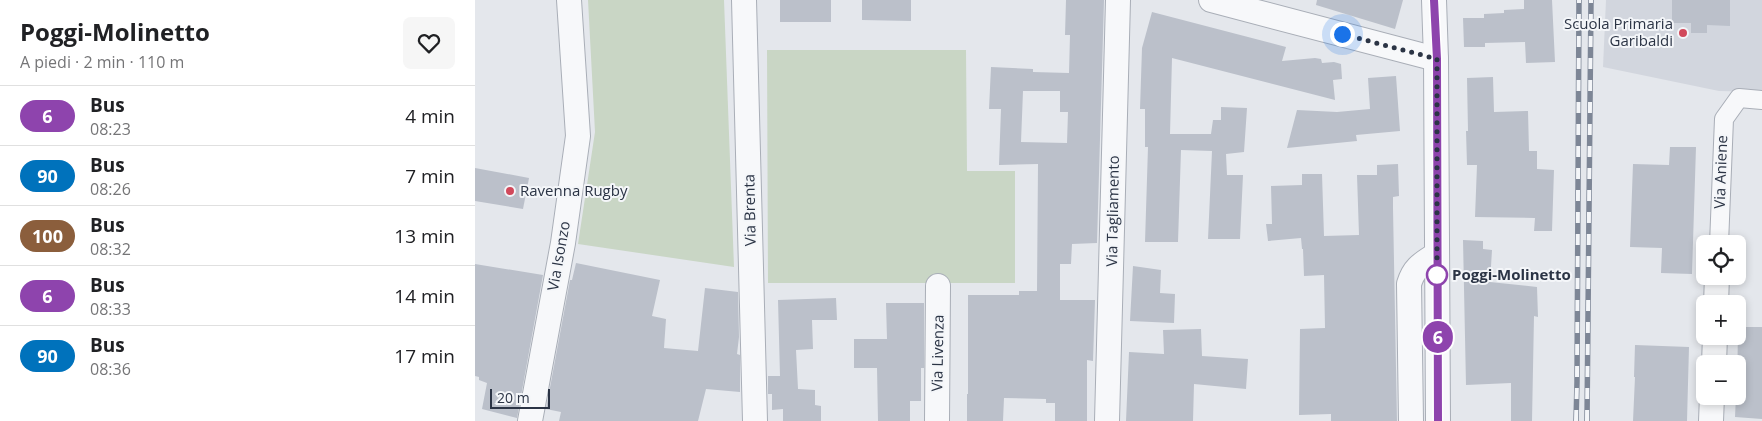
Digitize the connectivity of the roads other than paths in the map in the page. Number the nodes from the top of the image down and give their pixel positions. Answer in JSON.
{"nodes":[{"id":1,"x":569,"y":0,"type":"edge"},
{"id":2,"x":745,"y":0,"type":"edge"},
{"id":3,"x":1118,"y":0,"type":"edge"},
{"id":4,"x":1211,"y":0,"type":"edge"},
{"id":5,"x":1434,"y":0,"type":"edge"},
{"id":6,"x":1437,"y":59,"type":"junction"},
{"id":7,"x":1762,"y":100,"type":"edge"},
{"id":8,"x":1719,"y":235,"type":"edge"},
{"id":9,"x":1437,"y":254,"type":"junction"},
{"id":10,"x":938,"y":286,"type":"dead end"},
{"id":11,"x":1712,"y":405,"type":"edge"},
{"id":12,"x":530,"y":421,"type":"edge"},
{"id":13,"x":755,"y":421,"type":"edge"},
{"id":14,"x":937,"y":421,"type":"edge"},
{"id":15,"x":1107,"y":421,"type":"edge"},
{"id":16,"x":1411,"y":421,"type":"edge"},
{"id":17,"x":1438,"y":421,"type":"edge"},
{"id":18,"x":1711,"y":421,"type":"edge"}],
"edges":[{"from":1,"to":12,"type":"street","name":"Via Isonzo"},
{"from":2,"to":13,"type":"street","name":"Via Brenta"},
{"from":3,"to":15,"type":"street","name":"Via Tagliamento"},
{"from":4,"to":6,"type":"street"},
{"from":5,"to":6,"type":"street"},
{"from":6,"to":9,"type":"street"},
{"from":7,"to":8,"type":"street","name":"Via Aniene"},
{"from":9,"to":16,"type":"street"},
{"from":9,"to":17,"type":"street"},
{"from":10,"to":14,"type":"street","name":"Via Livenza"},
{"from":11,"to":18,"type":"street"}]}
